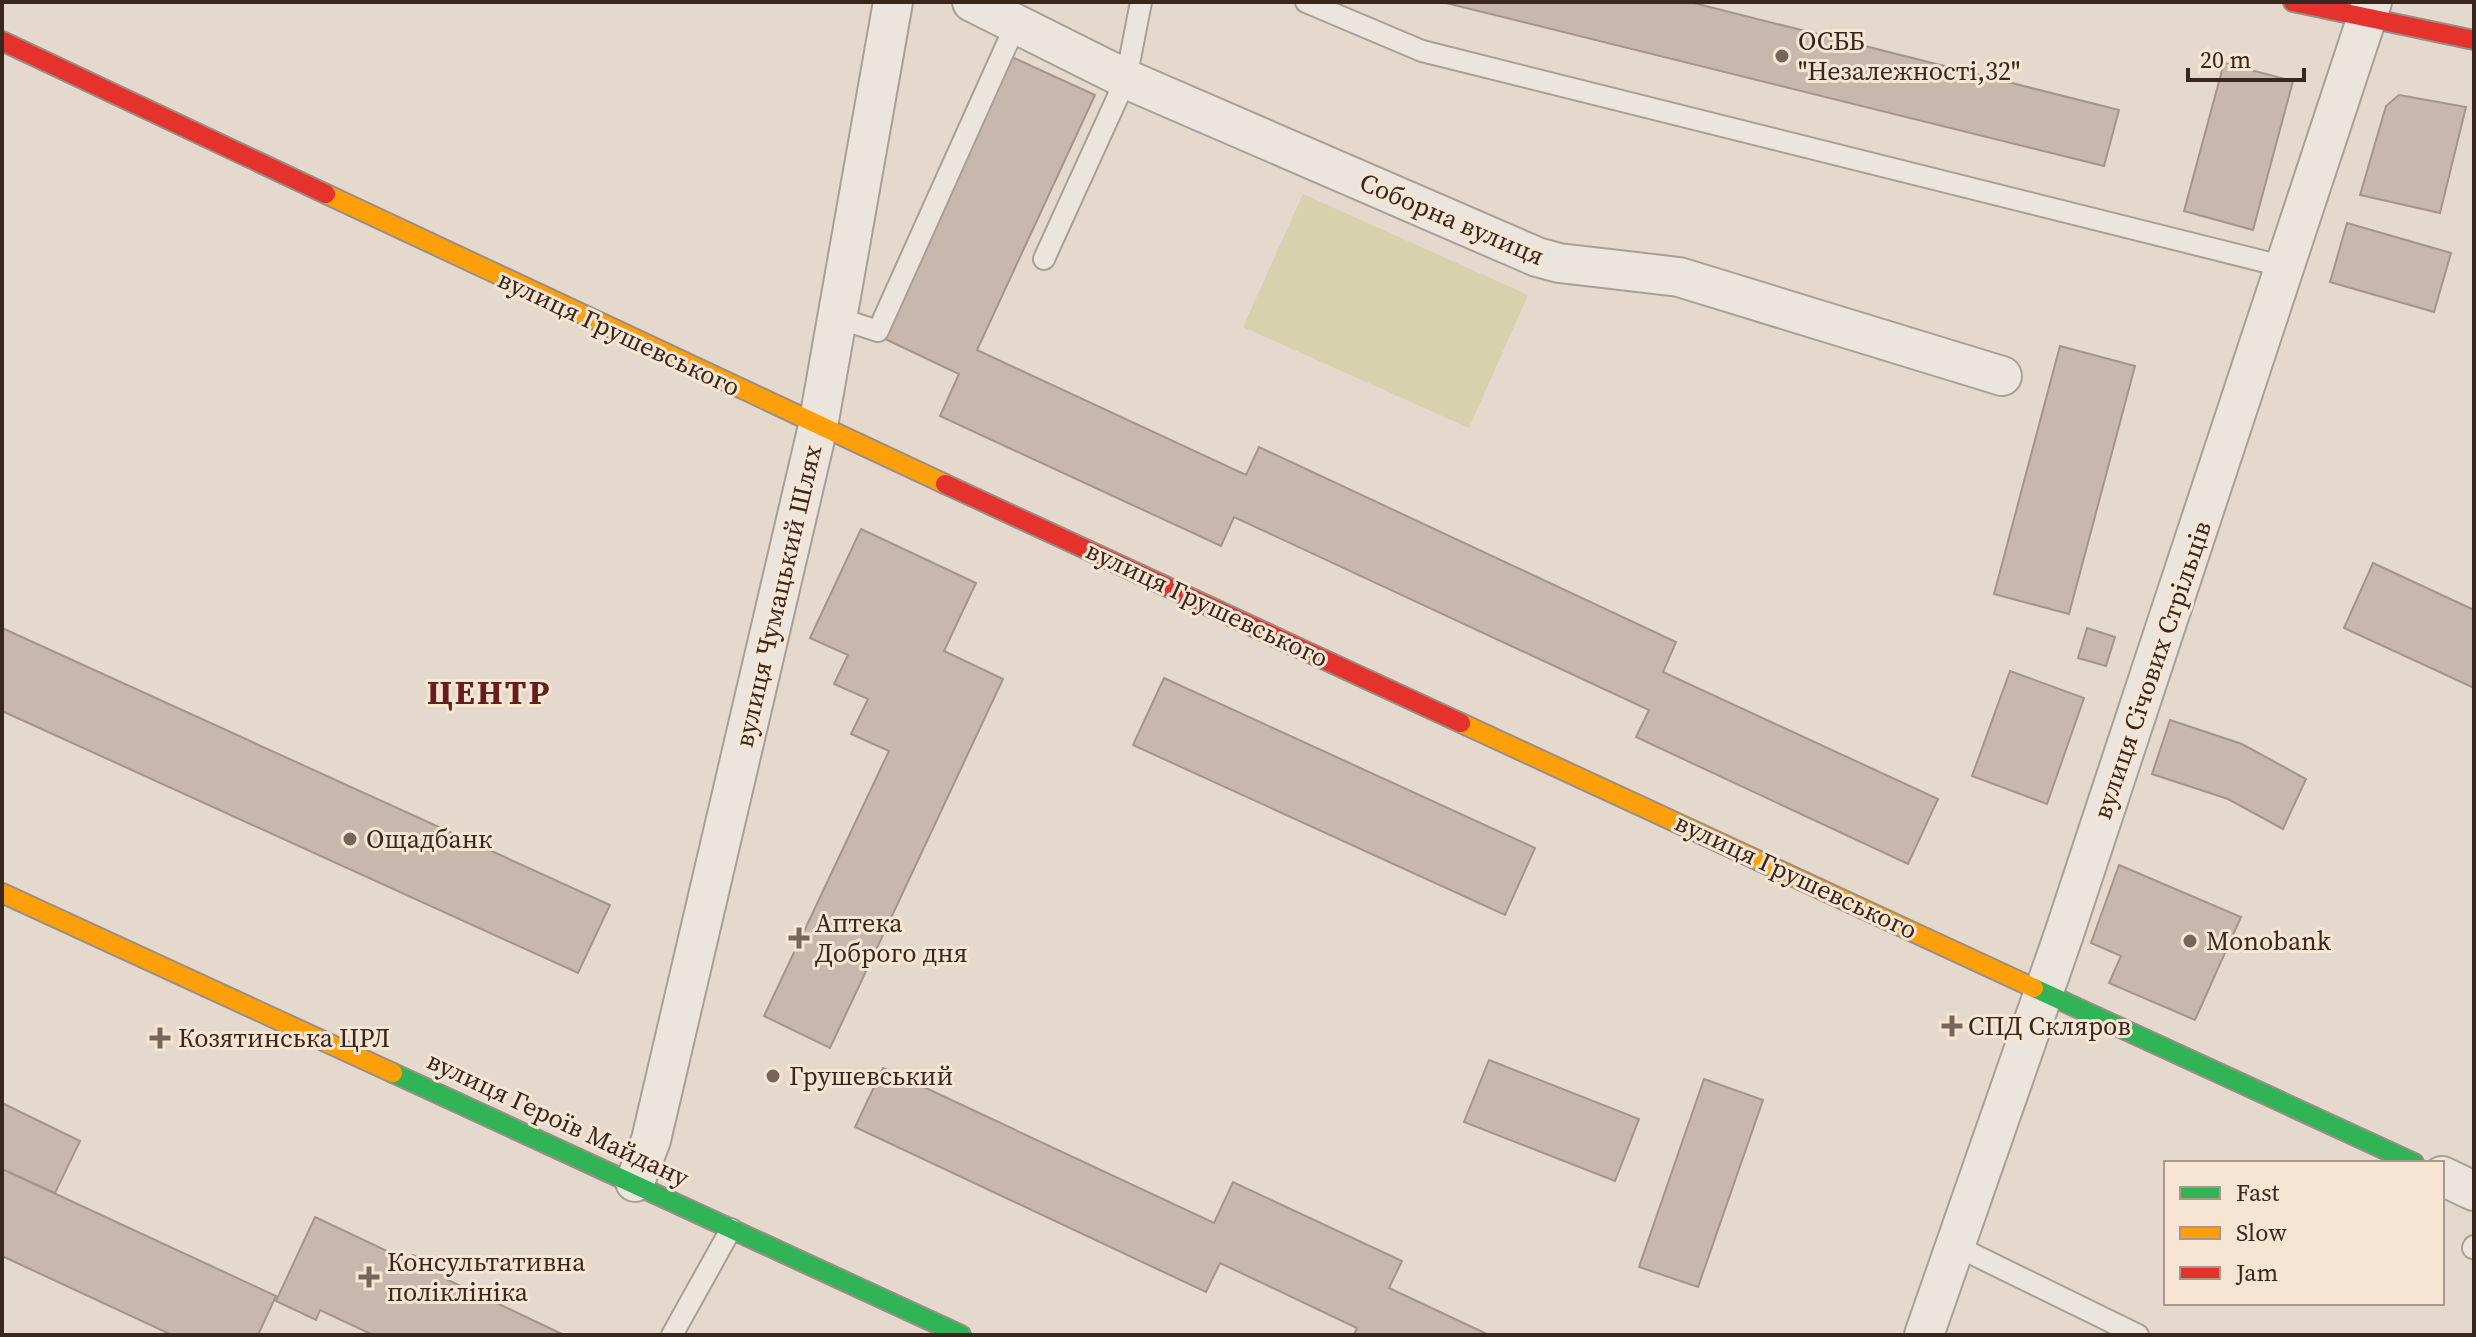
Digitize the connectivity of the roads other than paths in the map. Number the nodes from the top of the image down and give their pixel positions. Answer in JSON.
{"nodes":[{"id":1,"x":893,"y":2,"type":"edge"},
{"id":2,"x":972,"y":2,"type":"edge"},
{"id":3,"x":1141,"y":2,"type":"edge"},
{"id":4,"x":1306,"y":2,"type":"edge"},
{"id":5,"x":2293,"y":2,"type":"edge"},
{"id":6,"x":2370,"y":10,"type":"edge"},
{"id":7,"x":1016,"y":24,"type":"junction"},
{"id":8,"x":2474,"y":40,"type":"edge"},
{"id":9,"x":2,"y":41,"type":"edge"},
{"id":10,"x":1126,"y":79,"type":"junction"},
{"id":11,"x":1044,"y":259,"type":"dead end"},
{"id":12,"x":2286,"y":267,"type":"junction"},
{"id":13,"x":838,"y":318,"type":"junction"},
{"id":14,"x":2002,"y":376,"type":"dead end"},
{"id":15,"x":818,"y":426,"type":"junction"},
{"id":16,"x":2,"y":893,"type":"edge"},
{"id":17,"x":2045,"y":991,"type":"junction"},
{"id":18,"x":2410,"y":1161,"type":"edge"},
{"id":19,"x":2444,"y":1177,"type":"edge"},
{"id":20,"x":635,"y":1182,"type":"junction"},
{"id":21,"x":2474,"y":1191,"type":"edge"},
{"id":22,"x":731,"y":1229,"type":"junction"},
{"id":23,"x":1956,"y":1246,"type":"junction"},
{"id":24,"x":672,"y":1335,"type":"edge"},
{"id":25,"x":961,"y":1335,"type":"edge"},
{"id":26,"x":1924,"y":1335,"type":"edge"},
{"id":27,"x":2138,"y":1335,"type":"edge"}],
"edges":[{"from":1,"to":13,"type":"lane"},
{"from":2,"to":7,"type":"lane"},
{"from":3,"to":10,"type":"lane"},
{"from":4,"to":12,"type":"lane"},
{"from":5,"to":6,"type":"street"},
{"from":6,"to":8,"type":"street"},
{"from":6,"to":12,"type":"street","name":"вулиця Січових Стрільців"},
{"from":7,"to":10,"type":"street","name":"Соборна вулиця"},
{"from":7,"to":13,"type":"lane"},
{"from":9,"to":15,"type":"street","name":"вулиця Грушевського"},
{"from":10,"to":11,"type":"lane"},
{"from":10,"to":14,"type":"street","name":"Соборна вулиця"},
{"from":12,"to":17,"type":"street","name":"вулиця Січових Стрільців"},
{"from":13,"to":15,"type":"street","name":"вулиця Чумацький Шлях"},
{"from":15,"to":17,"type":"street","name":"вулиця Грушевського"},
{"from":15,"to":20,"type":"street","name":"вулиця Чумацький Шлях"},
{"from":16,"to":20,"type":"street","name":"вулиця Героїв Майдану"},
{"from":17,"to":18,"type":"street","name":"вулиця Грушевського"},
{"from":17,"to":23,"type":"street","name":"вулиця Січових Стрільців"},
{"from":19,"to":21,"type":"street"},
{"from":20,"to":22,"type":"street","name":"вулиця Героїв Майдану"},
{"from":22,"to":24,"type":"lane"},
{"from":22,"to":25,"type":"street","name":"вулиця Героїв Майдану"},
{"from":23,"to":26,"type":"street","name":"вулиця Січових Стрільців"},
{"from":23,"to":27,"type":"lane"}]}
